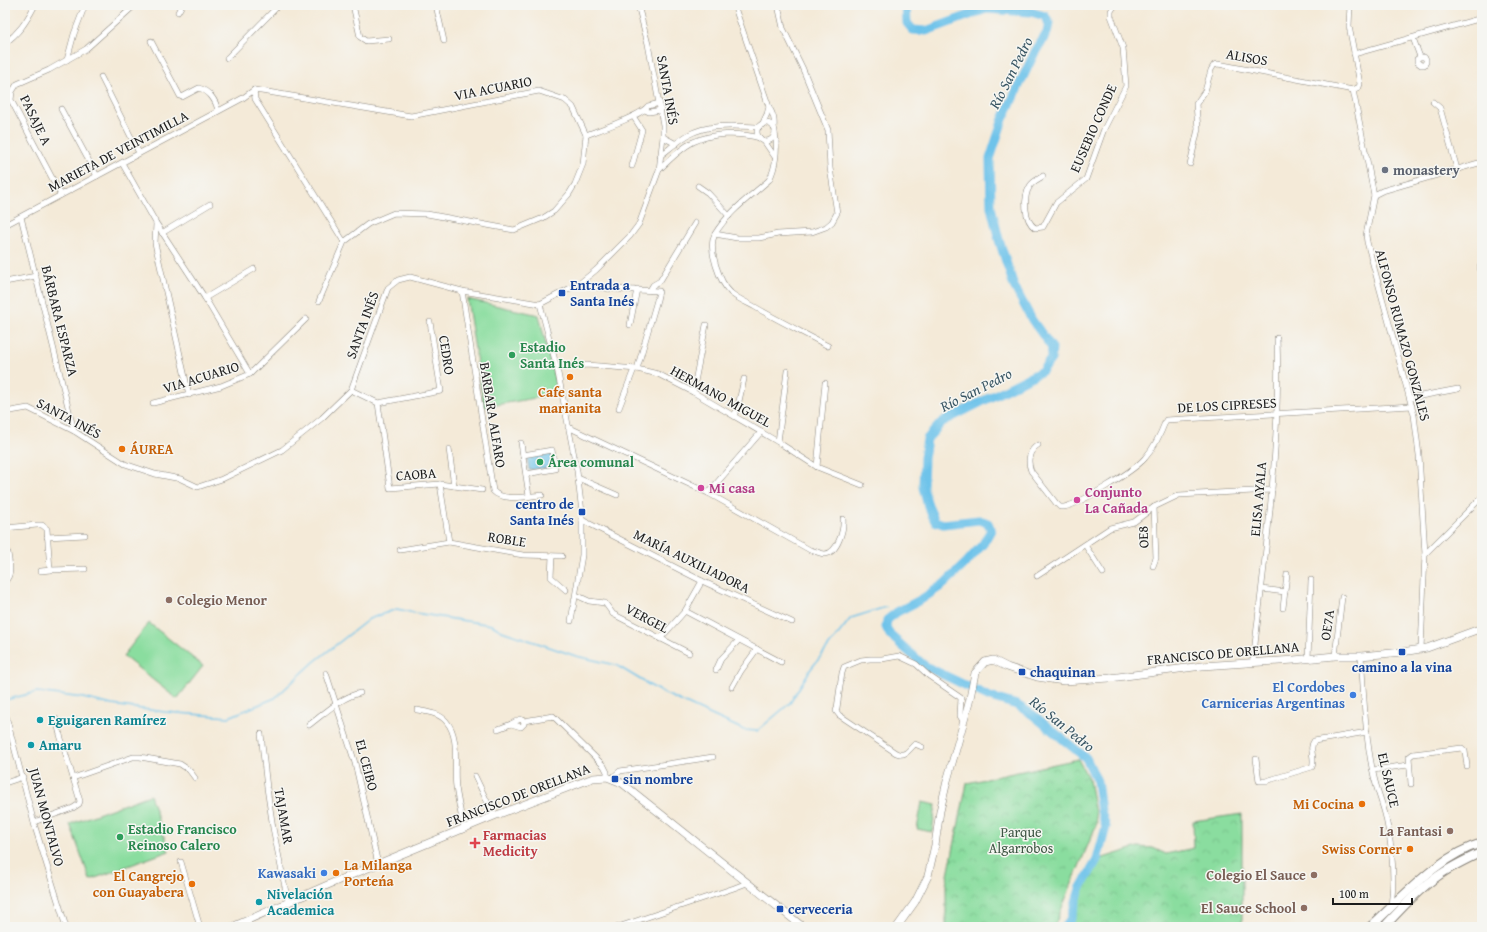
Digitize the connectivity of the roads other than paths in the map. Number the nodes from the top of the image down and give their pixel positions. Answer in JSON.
{"nodes":[{"id":1,"x":85,"y":5,"type":"edge"},
{"id":2,"x":134,"y":5,"type":"edge"},
{"id":3,"x":182,"y":5,"type":"edge"},
{"id":4,"x":275,"y":5,"type":"edge"},
{"id":5,"x":352,"y":5,"type":"edge"},
{"id":6,"x":436,"y":5,"type":"edge"},
{"id":7,"x":638,"y":5,"type":"edge"},
{"id":8,"x":734,"y":5,"type":"edge"},
{"id":9,"x":778,"y":5,"type":"edge"},
{"id":10,"x":1116,"y":5,"type":"edge"},
{"id":11,"x":1350,"y":5,"type":"edge"},
{"id":12,"x":34,"y":7,"type":"dead end"},
{"id":13,"x":178,"y":12,"type":"dead end"},
{"id":14,"x":1482,"y":18,"type":"edge"},
{"id":15,"x":1413,"y":38,"type":"junction"},
{"id":16,"x":389,"y":39,"type":"dead end"},
{"id":17,"x":151,"y":41,"type":"dead end"},
{"id":18,"x":444,"y":42,"type":"dead end"},
{"id":19,"x":5,"y":43,"type":"edge"},
{"id":20,"x":1354,"y":54,"type":"junction"},
{"id":21,"x":1420,"y":57,"type":"dead end"},
{"id":22,"x":227,"y":58,"type":"dead end"},
{"id":23,"x":67,"y":60,"type":"junction"},
{"id":24,"x":101,"y":76,"type":"dead end"},
{"id":25,"x":254,"y":90,"type":"junction"},
{"id":26,"x":1353,"y":90,"type":"junction"},
{"id":27,"x":1433,"y":102,"type":"dead end"},
{"id":28,"x":660,"y":103,"type":"junction"},
{"id":29,"x":769,"y":107,"type":"junction"},
{"id":30,"x":61,"y":109,"type":"dead end"},
{"id":31,"x":645,"y":110,"type":"junction"},
{"id":32,"x":661,"y":110,"type":"junction"},
{"id":33,"x":218,"y":111,"type":"junction"},
{"id":34,"x":633,"y":116,"type":"junction"},
{"id":35,"x":760,"y":126,"type":"junction"},
{"id":36,"x":700,"y":130,"type":"junction"},
{"id":37,"x":775,"y":130,"type":"junction"},
{"id":38,"x":586,"y":135,"type":"junction"},
{"id":39,"x":663,"y":137,"type":"junction"},
{"id":40,"x":703,"y":139,"type":"junction"},
{"id":41,"x":762,"y":139,"type":"junction"},
{"id":42,"x":678,"y":142,"type":"junction"},
{"id":43,"x":684,"y":149,"type":"junction"},
{"id":44,"x":666,"y":151,"type":"junction"},
{"id":45,"x":139,"y":154,"type":"junction"},
{"id":46,"x":660,"y":156,"type":"junction"},
{"id":47,"x":775,"y":157,"type":"junction"},
{"id":48,"x":671,"y":159,"type":"junction"},
{"id":49,"x":1482,"y":162,"type":"edge"},
{"id":50,"x":122,"y":163,"type":"junction"},
{"id":51,"x":1190,"y":164,"type":"dead end"},
{"id":52,"x":632,"y":166,"type":"dead end"},
{"id":53,"x":1457,"y":169,"type":"junction"},
{"id":54,"x":659,"y":170,"type":"junction"},
{"id":55,"x":97,"y":176,"type":"junction"},
{"id":56,"x":1043,"y":176,"type":"dead end"},
{"id":57,"x":698,"y":186,"type":"dead end"},
{"id":58,"x":61,"y":195,"type":"junction"},
{"id":59,"x":1374,"y":195,"type":"junction"},
{"id":60,"x":210,"y":204,"type":"dead end"},
{"id":61,"x":729,"y":216,"type":"junction"},
{"id":62,"x":21,"y":217,"type":"junction"},
{"id":63,"x":156,"y":223,"type":"junction"},
{"id":64,"x":695,"y":223,"type":"dead end"},
{"id":65,"x":5,"y":225,"type":"edge"},
{"id":66,"x":162,"y":233,"type":"junction"},
{"id":67,"x":715,"y":234,"type":"junction"},
{"id":68,"x":344,"y":242,"type":"junction"},
{"id":69,"x":1480,"y":268,"type":"dead end"},
{"id":70,"x":254,"y":269,"type":"dead end"},
{"id":71,"x":36,"y":276,"type":"junction"},
{"id":72,"x":1482,"y":277,"type":"edge"},
{"id":73,"x":5,"y":282,"type":"edge"},
{"id":74,"x":580,"y":283,"type":"junction"},
{"id":75,"x":637,"y":289,"type":"junction"},
{"id":76,"x":650,"y":290,"type":"junction"},
{"id":77,"x":462,"y":291,"type":"junction"},
{"id":78,"x":205,"y":298,"type":"junction"},
{"id":79,"x":319,"y":301,"type":"dead end"},
{"id":80,"x":540,"y":304,"type":"junction"},
{"id":81,"x":306,"y":319,"type":"dead end"},
{"id":82,"x":430,"y":322,"type":"dead end"},
{"id":83,"x":706,"y":324,"type":"dead end"},
{"id":84,"x":630,"y":325,"type":"dead end"},
{"id":85,"x":1277,"y":338,"type":"dead end"},
{"id":86,"x":828,"y":346,"type":"dead end"},
{"id":87,"x":558,"y":368,"type":"junction"},
{"id":88,"x":635,"y":369,"type":"junction"},
{"id":89,"x":787,"y":371,"type":"dead end"},
{"id":90,"x":250,"y":374,"type":"junction"},
{"id":91,"x":744,"y":379,"type":"dead end"},
{"id":92,"x":825,"y":384,"type":"dead end"},
{"id":93,"x":1458,"y":389,"type":"dead end"},
{"id":94,"x":351,"y":390,"type":"junction"},
{"id":95,"x":693,"y":392,"type":"junction"},
{"id":96,"x":189,"y":395,"type":"junction"},
{"id":97,"x":1410,"y":398,"type":"junction"},
{"id":98,"x":153,"y":403,"type":"dead end"},
{"id":99,"x":378,"y":403,"type":"junction"},
{"id":100,"x":1412,"y":406,"type":"junction"},
{"id":101,"x":619,"y":408,"type":"dead end"},
{"id":102,"x":5,"y":412,"type":"edge"},
{"id":103,"x":1277,"y":414,"type":"junction"},
{"id":104,"x":734,"y":416,"type":"junction"},
{"id":105,"x":568,"y":427,"type":"junction"},
{"id":106,"x":74,"y":431,"type":"junction"},
{"id":107,"x":761,"y":432,"type":"junction"},
{"id":108,"x":778,"y":442,"type":"junction"},
{"id":109,"x":521,"y":443,"type":"dead end"},
{"id":110,"x":1038,"y":445,"type":"dead end"},
{"id":111,"x":449,"y":449,"type":"dead end"},
{"id":112,"x":523,"y":455,"type":"junction"},
{"id":113,"x":817,"y":467,"type":"junction"},
{"id":114,"x":526,"y":474,"type":"junction"},
{"id":115,"x":578,"y":478,"type":"junction"},
{"id":116,"x":440,"y":484,"type":"junction"},
{"id":117,"x":862,"y":485,"type":"dead end"},
{"id":118,"x":454,"y":486,"type":"junction"},
{"id":119,"x":482,"y":490,"type":"dead end"},
{"id":120,"x":1272,"y":490,"type":"junction"},
{"id":121,"x":708,"y":493,"type":"junction"},
{"id":122,"x":542,"y":495,"type":"dead end"},
{"id":123,"x":617,"y":495,"type":"dead end"},
{"id":124,"x":529,"y":496,"type":"junction"},
{"id":125,"x":1482,"y":497,"type":"edge"},
{"id":126,"x":1154,"y":507,"type":"junction"},
{"id":127,"x":843,"y":519,"type":"dead end"},
{"id":128,"x":582,"y":520,"type":"junction"},
{"id":129,"x":5,"y":528,"type":"edge"},
{"id":130,"x":85,"y":535,"type":"dead end"},
{"id":131,"x":47,"y":537,"type":"junction"},
{"id":132,"x":448,"y":542,"type":"junction"},
{"id":133,"x":1086,"y":545,"type":"junction"},
{"id":134,"x":400,"y":550,"type":"dead end"},
{"id":135,"x":8,"y":553,"type":"dead end"},
{"id":136,"x":1425,"y":554,"type":"junction"},
{"id":137,"x":552,"y":556,"type":"junction"},
{"id":138,"x":562,"y":556,"type":"dead end"},
{"id":139,"x":1154,"y":566,"type":"dead end"},
{"id":140,"x":85,"y":569,"type":"dead end"},
{"id":141,"x":50,"y":570,"type":"junction"},
{"id":142,"x":41,"y":571,"type":"dead end"},
{"id":143,"x":1103,"y":573,"type":"dead end"},
{"id":144,"x":1287,"y":574,"type":"dead end"},
{"id":145,"x":1037,"y":576,"type":"dead end"},
{"id":146,"x":1311,"y":580,"type":"dead end"},
{"id":147,"x":5,"y":581,"type":"edge"},
{"id":148,"x":702,"y":581,"type":"junction"},
{"id":149,"x":1262,"y":589,"type":"junction"},
{"id":150,"x":566,"y":590,"type":"dead end"},
{"id":151,"x":1285,"y":592,"type":"junction"},
{"id":152,"x":576,"y":595,"type":"junction"},
{"id":153,"x":1342,"y":597,"type":"dead end"},
{"id":154,"x":1283,"y":608,"type":"dead end"},
{"id":155,"x":685,"y":611,"type":"junction"},
{"id":156,"x":571,"y":621,"type":"dead end"},
{"id":157,"x":792,"y":622,"type":"dead end"},
{"id":158,"x":1482,"y":628,"type":"edge"},
{"id":159,"x":660,"y":639,"type":"junction"},
{"id":160,"x":739,"y":640,"type":"junction"},
{"id":161,"x":757,"y":649,"type":"junction"},
{"id":162,"x":1421,"y":649,"type":"junction"},
{"id":163,"x":689,"y":653,"type":"dead end"},
{"id":164,"x":1335,"y":656,"type":"junction"},
{"id":165,"x":1362,"y":656,"type":"junction"},
{"id":166,"x":1308,"y":658,"type":"junction"},
{"id":167,"x":781,"y":662,"type":"dead end"},
{"id":168,"x":1253,"y":662,"type":"junction"},
{"id":169,"x":716,"y":670,"type":"dead end"},
{"id":170,"x":326,"y":673,"type":"dead end"},
{"id":171,"x":732,"y":687,"type":"dead end"},
{"id":172,"x":360,"y":694,"type":"dead end"},
{"id":173,"x":336,"y":706,"type":"junction"},
{"id":174,"x":417,"y":710,"type":"dead end"},
{"id":175,"x":5,"y":712,"type":"edge"},
{"id":176,"x":56,"y":719,"type":"dead end"},
{"id":177,"x":963,"y":721,"type":"junction"},
{"id":178,"x":309,"y":725,"type":"dead end"},
{"id":179,"x":498,"y":729,"type":"dead end"},
{"id":180,"x":1367,"y":732,"type":"junction"},
{"id":181,"x":261,"y":734,"type":"dead end"},
{"id":182,"x":922,"y":747,"type":"dead end"},
{"id":183,"x":712,"y":757,"type":"dead end"},
{"id":184,"x":1256,"y":759,"type":"dead end"},
{"id":185,"x":1408,"y":765,"type":"junction"},
{"id":186,"x":1467,"y":766,"type":"dead end"},
{"id":187,"x":1373,"y":770,"type":"junction"},
{"id":188,"x":475,"y":776,"type":"dead end"},
{"id":189,"x":23,"y":777,"type":"junction"},
{"id":190,"x":73,"y":778,"type":"junction"},
{"id":191,"x":195,"y":778,"type":"dead end"},
{"id":192,"x":610,"y":778,"type":"junction"},
{"id":193,"x":5,"y":783,"type":"edge"},
{"id":194,"x":1411,"y":784,"type":"dead end"},
{"id":195,"x":494,"y":816,"type":"junction"},
{"id":196,"x":34,"y":822,"type":"junction"},
{"id":197,"x":464,"y":829,"type":"junction"},
{"id":198,"x":1482,"y":843,"type":"edge"},
{"id":199,"x":1482,"y":852,"type":"edge"},
{"id":200,"x":181,"y":862,"type":"dead end"},
{"id":201,"x":378,"y":864,"type":"junction"},
{"id":202,"x":747,"y":883,"type":"junction"},
{"id":203,"x":288,"y":902,"type":"junction"},
{"id":204,"x":1391,"y":908,"type":"junction"},
{"id":205,"x":66,"y":927,"type":"edge"},
{"id":206,"x":200,"y":927,"type":"edge"},
{"id":207,"x":232,"y":927,"type":"edge"},
{"id":208,"x":618,"y":927,"type":"edge"},
{"id":209,"x":803,"y":927,"type":"edge"},
{"id":210,"x":897,"y":927,"type":"edge"},
{"id":211,"x":1370,"y":927,"type":"edge"},
{"id":212,"x":1384,"y":927,"type":"edge"}],
"edges":[{"from":1,"to":23,"type":"street"},
{"from":2,"to":23,"type":"street","name":"PASAJE A"},
{"from":3,"to":13,"type":"street"},
{"from":4,"to":22,"type":"street"},
{"from":5,"to":16,"type":"street"},
{"from":6,"to":18,"type":"street"},
{"from":7,"to":28,"type":"street","name":"SANTA INÉS"},
{"from":8,"to":29,"type":"street"},
{"from":9,"to":67,"type":"street"},
{"from":10,"to":56,"type":"street","name":"EUSEBIO CONDE"},
{"from":11,"to":20,"type":"street"},
{"from":12,"to":19,"type":"street"},
{"from":14,"to":15,"type":"street"},
{"from":15,"to":20,"type":"street"},
{"from":15,"to":21,"type":"street"},
{"from":17,"to":33,"type":"street"},
{"from":20,"to":26,"type":"street"},
{"from":23,"to":58,"type":"street","name":"PASAJE A"},
{"from":24,"to":45,"type":"street"},
{"from":25,"to":33,"type":"street","name":"MARIETA DE VEINTIMILLA"},
{"from":25,"to":38,"type":"street","name":"VIA ACUARIO"},
{"from":25,"to":68,"type":"street"},
{"from":26,"to":51,"type":"street","name":"ALISOS"},
{"from":26,"to":59,"type":"street"},
{"from":27,"to":53,"type":"street"},
{"from":28,"to":31,"type":"street"},
{"from":28,"to":32,"type":"street","name":"SANTA INÉS"},
{"from":29,"to":35,"type":"street"},
{"from":29,"to":37,"type":"street"},
{"from":30,"to":55,"type":"street"},
{"from":31,"to":32,"type":"street"},
{"from":31,"to":34,"type":"street"},
{"from":32,"to":39,"type":"street","name":"SANTA INÉS"},
{"from":33,"to":45,"type":"street","name":"MARIETA DE VEINTIMILLA"},
{"from":34,"to":38,"type":"street"},
{"from":34,"to":52,"type":"street"},
{"from":35,"to":36,"type":"street"},
{"from":35,"to":37,"type":"street"},
{"from":35,"to":41,"type":"street"},
{"from":36,"to":40,"type":"street"},
{"from":36,"to":42,"type":"street"},
{"from":37,"to":41,"type":"street"},
{"from":37,"to":47,"type":"street"},
{"from":38,"to":68,"type":"street"},
{"from":39,"to":42,"type":"street"},
{"from":39,"to":46,"type":"street","name":"SANTA INÉS"},
{"from":40,"to":41,"type":"street"},
{"from":40,"to":43,"type":"street"},
{"from":41,"to":47,"type":"street"},
{"from":42,"to":43,"type":"street"},
{"from":42,"to":44,"type":"street"},
{"from":43,"to":48,"type":"street"},
{"from":44,"to":46,"type":"street"},
{"from":44,"to":48,"type":"street"},
{"from":45,"to":50,"type":"street","name":"MARIETA DE VEINTIMILLA"},
{"from":46,"to":54,"type":"street","name":"SANTA INÉS"},
{"from":47,"to":61,"type":"street"},
{"from":48,"to":54,"type":"street"},
{"from":49,"to":53,"type":"street"},
{"from":50,"to":55,"type":"street","name":"MARIETA DE VEINTIMILLA"},
{"from":50,"to":63,"type":"street"},
{"from":53,"to":59,"type":"street"},
{"from":54,"to":74,"type":"street","name":"SANTA INÉS"},
{"from":55,"to":58,"type":"street","name":"MARIETA DE VEINTIMILLA"},
{"from":57,"to":61,"type":"street"},
{"from":58,"to":62,"type":"street","name":"MARIETA DE VEINTIMILLA"},
{"from":59,"to":97,"type":"street","name":"ALFONSO RUMAZO GONZALES"},
{"from":60,"to":66,"type":"street"},
{"from":61,"to":67,"type":"street"},
{"from":62,"to":65,"type":"street","name":"MARIETA DE VEINTIMILLA"},
{"from":62,"to":71,"type":"street","name":"BÁRBARA ESPARZA"},
{"from":63,"to":66,"type":"street"},
{"from":63,"to":96,"type":"street"},
{"from":64,"to":76,"type":"street"},
{"from":66,"to":78,"type":"street"},
{"from":67,"to":86,"type":"street"},
{"from":68,"to":79,"type":"street"},
{"from":69,"to":72,"type":"street"},
{"from":70,"to":78,"type":"street"},
{"from":71,"to":73,"type":"street"},
{"from":71,"to":106,"type":"street","name":"BÁRBARA ESPARZA"},
{"from":74,"to":75,"type":"street"},
{"from":74,"to":80,"type":"street","name":"SANTA INÉS"},
{"from":75,"to":76,"type":"street"},
{"from":75,"to":84,"type":"street"},
{"from":76,"to":88,"type":"street"},
{"from":77,"to":80,"type":"street","name":"SANTA INÉS"},
{"from":77,"to":94,"type":"street","name":"SANTA INÉS"},
{"from":77,"to":124,"type":"street","name":"BARBARA ALFARO"},
{"from":78,"to":90,"type":"street"},
{"from":80,"to":87,"type":"street"},
{"from":81,"to":90,"type":"street","name":"VIA ACUARIO"},
{"from":82,"to":99,"type":"street","name":"CEDRO"},
{"from":83,"to":95,"type":"street"},
{"from":85,"to":103,"type":"street","name":"ELISA AYALA"},
{"from":87,"to":88,"type":"street","name":"HERMANO MIGUEL"},
{"from":87,"to":105,"type":"street"},
{"from":88,"to":95,"type":"street","name":"HERMANO MIGUEL"},
{"from":88,"to":101,"type":"street"},
{"from":89,"to":108,"type":"street"},
{"from":90,"to":96,"type":"street","name":"VIA ACUARIO"},
{"from":91,"to":104,"type":"street"},
{"from":92,"to":113,"type":"street"},
{"from":93,"to":97,"type":"street"},
{"from":94,"to":99,"type":"street"},
{"from":94,"to":106,"type":"street","name":"SANTA INÉS"},
{"from":95,"to":104,"type":"street","name":"HERMANO MIGUEL"},
{"from":96,"to":98,"type":"street","name":"VIA ACUARIO"},
{"from":97,"to":100,"type":"street","name":"ALFONSO RUMAZO GONZALES"},
{"from":99,"to":116,"type":"street","name":"CAOBA"},
{"from":100,"to":103,"type":"street","name":"DE LOS CIPRESES"},
{"from":100,"to":136,"type":"street","name":"ALFONSO RUMAZO GONZALES"},
{"from":102,"to":106,"type":"street","name":"SANTA INÉS"},
{"from":103,"to":110,"type":"street","name":"DE LOS CIPRESES"},
{"from":103,"to":120,"type":"street","name":"ELISA AYALA"},
{"from":104,"to":107,"type":"street","name":"HERMANO MIGUEL"},
{"from":105,"to":115,"type":"street"},
{"from":105,"to":121,"type":"street"},
{"from":107,"to":108,"type":"street","name":"HERMANO MIGUEL"},
{"from":107,"to":121,"type":"street"},
{"from":108,"to":113,"type":"street","name":"HERMANO MIGUEL"},
{"from":109,"to":112,"type":"street"},
{"from":111,"to":118,"type":"street"},
{"from":112,"to":114,"type":"street"},
{"from":112,"to":114,"type":"street"},
{"from":113,"to":117,"type":"street","name":"HERMANO MIGUEL"},
{"from":114,"to":124,"type":"street"},
{"from":115,"to":123,"type":"street"},
{"from":115,"to":128,"type":"street"},
{"from":116,"to":118,"type":"street","name":"CAOBA"},
{"from":116,"to":132,"type":"street"},
{"from":118,"to":119,"type":"street","name":"CAOBA"},
{"from":120,"to":126,"type":"street"},
{"from":120,"to":149,"type":"street","name":"ELISA AYALA"},
{"from":121,"to":127,"type":"street"},
{"from":122,"to":124,"type":"street","name":"BARBARA ALFARO"},
{"from":125,"to":136,"type":"street"},
{"from":126,"to":133,"type":"street"},
{"from":126,"to":139,"type":"street","name":"OE8"},
{"from":128,"to":148,"type":"street","name":"MARÍA AUXILIADORA"},
{"from":128,"to":152,"type":"street"},
{"from":129,"to":131,"type":"street"},
{"from":130,"to":131,"type":"street"},
{"from":131,"to":141,"type":"street"},
{"from":132,"to":134,"type":"street","name":"ROBLE"},
{"from":132,"to":137,"type":"street","name":"ROBLE"},
{"from":133,"to":143,"type":"street"},
{"from":133,"to":145,"type":"street"},
{"from":135,"to":147,"type":"street"},
{"from":136,"to":162,"type":"street","name":"ALFONSO RUMAZO GONZALES"},
{"from":137,"to":138,"type":"street","name":"ROBLE"},
{"from":137,"to":150,"type":"street"},
{"from":140,"to":141,"type":"street"},
{"from":141,"to":142,"type":"street"},
{"from":144,"to":151,"type":"street"},
{"from":146,"to":166,"type":"street"},
{"from":148,"to":155,"type":"street"},
{"from":148,"to":157,"type":"street","name":"MARÍA AUXILIADORA"},
{"from":149,"to":151,"type":"street"},
{"from":149,"to":168,"type":"street","name":"ELISA AYALA"},
{"from":151,"to":154,"type":"street"},
{"from":152,"to":156,"type":"street"},
{"from":152,"to":159,"type":"street","name":"VERGEL"},
{"from":153,"to":164,"type":"street","name":"OE7A"},
{"from":155,"to":159,"type":"street"},
{"from":155,"to":160,"type":"street"},
{"from":158,"to":162,"type":"street","name":"FRANCISCO DE ORELLANA"},
{"from":159,"to":163,"type":"street","name":"VERGEL"},
{"from":160,"to":161,"type":"street"},
{"from":160,"to":169,"type":"street"},
{"from":161,"to":167,"type":"street"},
{"from":161,"to":171,"type":"street"},
{"from":162,"to":165,"type":"street","name":"FRANCISCO DE ORELLANA"},
{"from":164,"to":165,"type":"street","name":"FRANCISCO DE ORELLANA"},
{"from":164,"to":166,"type":"street","name":"FRANCISCO DE ORELLANA"},
{"from":165,"to":180,"type":"street","name":"EL SAUCE"},
{"from":166,"to":168,"type":"street","name":"FRANCISCO DE ORELLANA"},
{"from":168,"to":177,"type":"street","name":"FRANCISCO DE ORELLANA"},
{"from":170,"to":173,"type":"street","name":"EL CEIBO"},
{"from":172,"to":173,"type":"street"},
{"from":173,"to":178,"type":"street"},
{"from":173,"to":201,"type":"street","name":"EL CEIBO"},
{"from":174,"to":197,"type":"street"},
{"from":175,"to":189,"type":"street","name":"JUAN MONTALVO"},
{"from":176,"to":190,"type":"street"},
{"from":177,"to":182,"type":"street"},
{"from":177,"to":210,"type":"street"},
{"from":179,"to":192,"type":"street"},
{"from":180,"to":184,"type":"street"},
{"from":180,"to":187,"type":"street","name":"EL SAUCE"},
{"from":181,"to":203,"type":"street","name":"TAJAMAR"},
{"from":183,"to":192,"type":"street"},
{"from":185,"to":186,"type":"street"},
{"from":185,"to":187,"type":"street"},
{"from":185,"to":194,"type":"street"},
{"from":187,"to":204,"type":"street","name":"EL SAUCE"},
{"from":188,"to":195,"type":"street"},
{"from":189,"to":193,"type":"street"},
{"from":189,"to":196,"type":"street","name":"JUAN MONTALVO"},
{"from":190,"to":191,"type":"street"},
{"from":190,"to":196,"type":"street"},
{"from":192,"to":195,"type":"street","name":"FRANCISCO DE ORELLANA"},
{"from":192,"to":202,"type":"street","name":"FRANCISCO DE ORELLANA"},
{"from":195,"to":197,"type":"street","name":"FRANCISCO DE ORELLANA"},
{"from":196,"to":205,"type":"street","name":"JUAN MONTALVO"},
{"from":197,"to":201,"type":"street","name":"FRANCISCO DE ORELLANA"},
{"from":198,"to":204,"type":"main road"},
{"from":199,"to":212,"type":"main road"},
{"from":200,"to":206,"type":"street"},
{"from":201,"to":203,"type":"street","name":"FRANCISCO DE ORELLANA"},
{"from":202,"to":208,"type":"street"},
{"from":202,"to":209,"type":"street","name":"FRANCISCO DE ORELLANA"},
{"from":203,"to":207,"type":"street","name":"FRANCISCO DE ORELLANA"},
{"from":204,"to":211,"type":"main road"}]}
